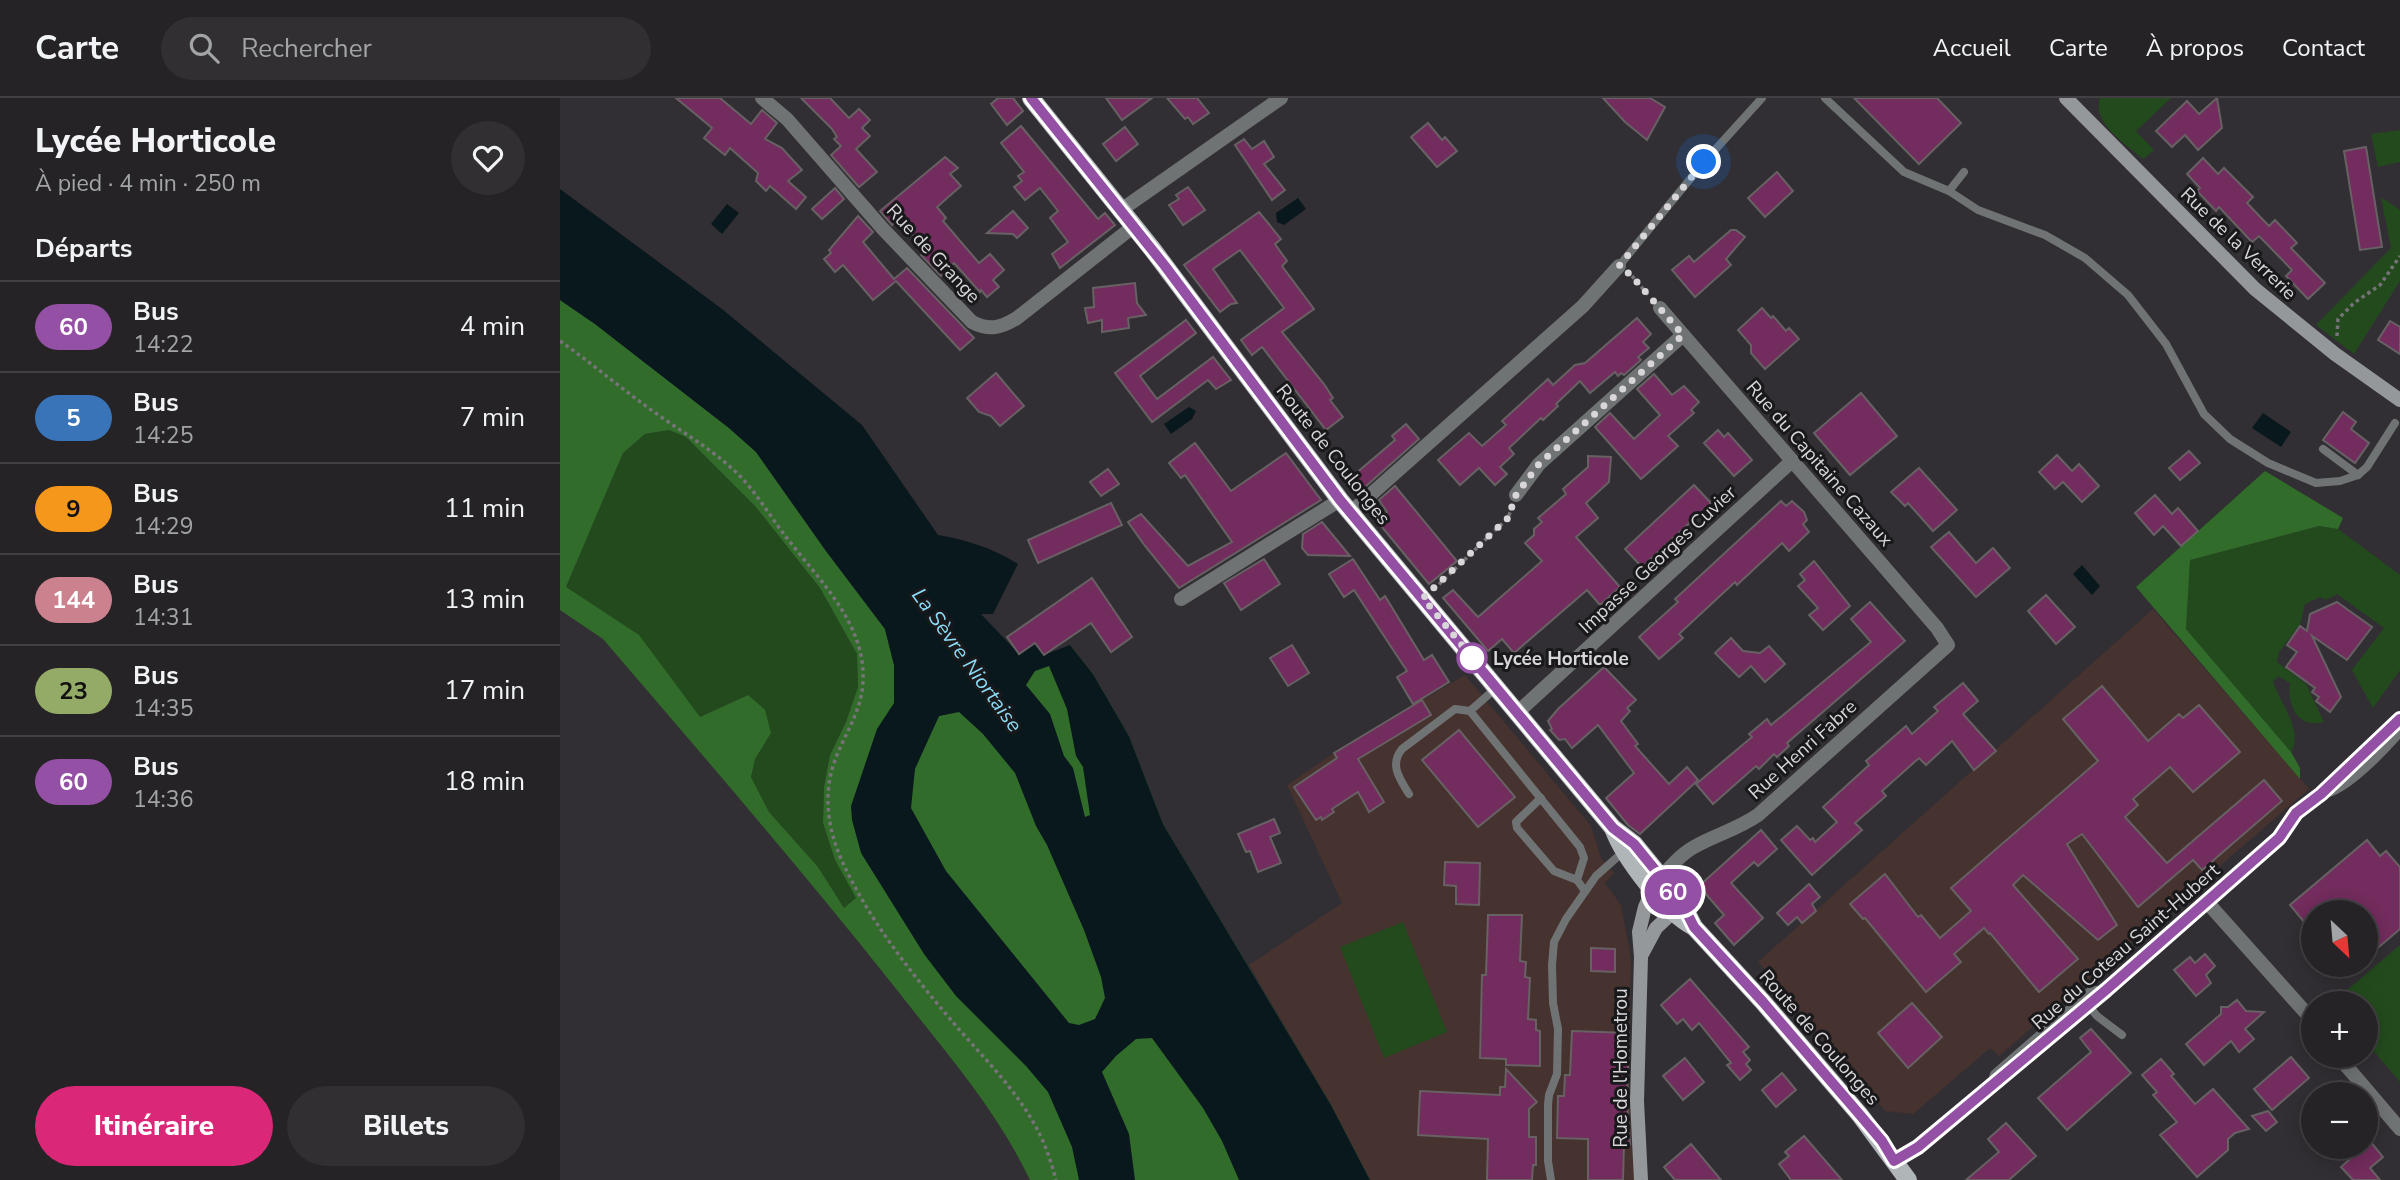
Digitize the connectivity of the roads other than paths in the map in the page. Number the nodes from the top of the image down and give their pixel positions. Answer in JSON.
{"nodes":[{"id":1,"x":762,"y":98,"type":"edge"},
{"id":2,"x":1031,"y":98,"type":"edge"},
{"id":3,"x":1281,"y":98,"type":"edge"},
{"id":4,"x":1762,"y":98,"type":"edge"},
{"id":5,"x":1825,"y":98,"type":"edge"},
{"id":6,"x":2066,"y":98,"type":"edge"},
{"id":7,"x":1964,"y":172,"type":"dead end"},
{"id":8,"x":1949,"y":191,"type":"junction"},
{"id":9,"x":1121,"y":210,"type":"junction"},
{"id":10,"x":1134,"y":226,"type":"junction"},
{"id":11,"x":1619,"y":266,"type":"joint"},
{"id":12,"x":1660,"y":308,"type":"road end"},
{"id":13,"x":1683,"y":335,"type":"junction"},
{"id":14,"x":2400,"y":400,"type":"edge"},
{"id":15,"x":2395,"y":423,"type":"dead end"},
{"id":16,"x":2323,"y":449,"type":"dead end"},
{"id":17,"x":1792,"y":461,"type":"junction"},
{"id":18,"x":2358,"y":475,"type":"junction"},
{"id":19,"x":1516,"y":495,"type":"road end"},
{"id":20,"x":1345,"y":506,"type":"junction"},
{"id":21,"x":1181,"y":600,"type":"dead end"},
{"id":22,"x":1948,"y":645,"type":"joint"},
{"id":23,"x":1496,"y":688,"type":"junction"},
{"id":24,"x":1470,"y":711,"type":"junction"},
{"id":25,"x":1517,"y":713,"type":"junction"},
{"id":26,"x":2400,"y":720,"type":"edge"},
{"id":27,"x":2400,"y":733,"type":"edge"},
{"id":28,"x":1409,"y":794,"type":"dead end"},
{"id":29,"x":2321,"y":794,"type":"junction"},
{"id":30,"x":1541,"y":798,"type":"junction"},
{"id":31,"x":1613,"y":828,"type":"junction"},
{"id":32,"x":1623,"y":852,"type":"junction"},
{"id":33,"x":1577,"y":880,"type":"junction"},
{"id":34,"x":1664,"y":881,"type":"junction"},
{"id":35,"x":1585,"y":891,"type":"junction"},
{"id":36,"x":2206,"y":901,"type":"junction"},
{"id":37,"x":1672,"y":913,"type":"junction"},
{"id":38,"x":1694,"y":927,"type":"junction"},
{"id":39,"x":1641,"y":957,"type":"junction"},
{"id":40,"x":2106,"y":990,"type":"junction"},
{"id":41,"x":2088,"y":1005,"type":"junction"},
{"id":42,"x":2301,"y":1007,"type":"edge"},
{"id":43,"x":2122,"y":1035,"type":"dead end"},
{"id":44,"x":2348,"y":1068,"type":"edge"},
{"id":45,"x":1990,"y":1088,"type":"junction"},
{"id":46,"x":2400,"y":1129,"type":"edge"},
{"id":47,"x":1894,"y":1161,"type":"junction"},
{"id":48,"x":1551,"y":1180,"type":"edge"},
{"id":49,"x":1640,"y":1180,"type":"edge"},
{"id":50,"x":1908,"y":1180,"type":"edge"}],
"edges":[{"from":1,"to":10,"type":"street","name":"Rue de Grange"},
{"from":2,"to":9,"type":"main road","name":"Route de Coulonges"},
{"from":3,"to":9,"type":"street"},
{"from":4,"to":11,"type":"lane"},
{"from":5,"to":8,"type":"lane"},
{"from":6,"to":14,"type":"street","name":"Rue de la Verrerie"},
{"from":7,"to":8,"type":"lane"},
{"from":8,"to":18,"type":"lane"},
{"from":9,"to":10,"type":"main road","name":"Route de Coulonges"},
{"from":10,"to":20,"type":"main road","name":"Route de Coulonges"},
{"from":11,"to":20,"type":"street"},
{"from":12,"to":13,"type":"street","name":"Rue du Capitaine Cazaux"},
{"from":13,"to":17,"type":"street","name":"Rue du Capitaine Cazaux"},
{"from":13,"to":19,"type":"street"},
{"from":15,"to":18,"type":"lane"},
{"from":16,"to":18,"type":"lane"},
{"from":17,"to":22,"type":"street","name":"Rue du Capitaine Cazaux"},
{"from":17,"to":25,"type":"street","name":"Impasse Georges Cuvier"},
{"from":20,"to":21,"type":"street"},
{"from":20,"to":23,"type":"main road","name":"Route de Coulonges"},
{"from":22,"to":34,"type":"street","name":"Rue Henri Fabre"},
{"from":23,"to":24,"type":"lane"},
{"from":23,"to":25,"type":"main road","name":"Route de Coulonges"},
{"from":24,"to":28,"type":"lane"},
{"from":24,"to":30,"type":"lane"},
{"from":25,"to":31,"type":"main road","name":"Route de Coulonges"},
{"from":26,"to":29,"type":"street","name":"Rue du Coteau Saint-Hubert"},
{"from":27,"to":29,"type":"lane"},
{"from":29,"to":36,"type":"street","name":"Rue du Coteau Saint-Hubert"},
{"from":30,"to":33,"type":"lane"},
{"from":30,"to":33,"type":"lane"},
{"from":31,"to":32,"type":"main road","name":"Route de Coulonges"},
{"from":31,"to":34,"type":"main road","name":"Route de Coulonges"},
{"from":32,"to":34,"type":"main road","name":"Route de Coulonges"},
{"from":32,"to":35,"type":"lane"},
{"from":33,"to":35,"type":"lane"},
{"from":34,"to":37,"type":"main road","name":"Route de Coulonges"},
{"from":34,"to":38,"type":"main road","name":"Route de Coulonges"},
{"from":34,"to":39,"type":"street","name":"Rue de l'Hometrou"},
{"from":35,"to":48,"type":"lane"},
{"from":36,"to":40,"type":"street","name":"Rue du Coteau Saint-Hubert"},
{"from":36,"to":42,"type":"street"},
{"from":37,"to":38,"type":"main road","name":"Route de Coulonges"},
{"from":37,"to":39,"type":"street","name":"Rue de l'Hometrou"},
{"from":38,"to":47,"type":"main road","name":"Route de Coulonges"},
{"from":39,"to":49,"type":"street","name":"Rue de l'Hometrou"},
{"from":40,"to":41,"type":"street","name":"Rue du Coteau Saint-Hubert"},
{"from":40,"to":45,"type":"lane"},
{"from":41,"to":43,"type":"lane"},
{"from":41,"to":45,"type":"street","name":"Rue du Coteau Saint-Hubert"},
{"from":44,"to":46,"type":"street"},
{"from":45,"to":47,"type":"street","name":"Rue du Coteau Saint-Hubert"},
{"from":47,"to":50,"type":"main road","name":"Route de Coulonges"}]}
